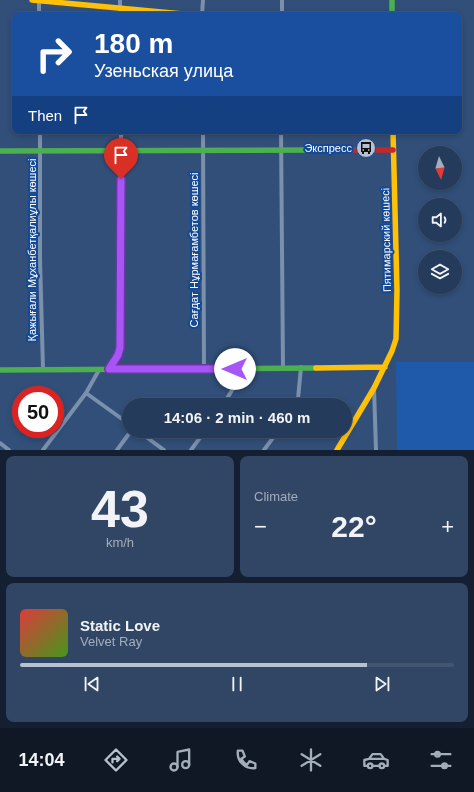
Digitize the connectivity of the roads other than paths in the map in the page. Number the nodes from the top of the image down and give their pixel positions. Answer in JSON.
{"nodes":[{"id":1,"x":32,"y":0,"type":"edge"},
{"id":2,"x":120,"y":0,"type":"edge"},
{"id":3,"x":203,"y":0,"type":"edge"},
{"id":4,"x":282,"y":0,"type":"edge"},
{"id":5,"x":392,"y":0,"type":"edge"},
{"id":6,"x":39,"y":1,"type":"edge"},
{"id":7,"x":40,"y":12,"type":"edge"},
{"id":8,"x":120,"y":12,"type":"edge"},
{"id":9,"x":202,"y":12,"type":"edge"},
{"id":10,"x":282,"y":12,"type":"edge"},
{"id":11,"x":392,"y":12,"type":"edge"},
{"id":12,"x":40,"y":134,"type":"edge"},
{"id":13,"x":121,"y":134,"type":"edge"},
{"id":14,"x":203,"y":134,"type":"edge"},
{"id":15,"x":281,"y":134,"type":"edge"},
{"id":16,"x":393,"y":134,"type":"edge"},
{"id":17,"x":40,"y":150,"type":"junction"},
{"id":18,"x":121,"y":150,"type":"junction"},
{"id":19,"x":203,"y":150,"type":"junction"},
{"id":20,"x":281,"y":150,"type":"junction"},
{"id":21,"x":393,"y":150,"type":"junction"},
{"id":22,"x":0,"y":151,"type":"edge"},
{"id":23,"x":301,"y":367,"type":"junction"},
{"id":24,"x":385,"y":367,"type":"junction"},
{"id":25,"x":283,"y":368,"type":"junction"},
{"id":26,"x":43,"y":369,"type":"junction"},
{"id":27,"x":109,"y":369,"type":"junction"},
{"id":28,"x":204,"y":369,"type":"junction"},
{"id":29,"x":235,"y":369,"type":"junction"},
{"id":30,"x":0,"y":370,"type":"edge"},
{"id":31,"x":99,"y":370,"type":"junction"},
{"id":32,"x":374,"y":388,"type":"junction"},
{"id":33,"x":86,"y":393,"type":"junction"},
{"id":34,"x":227,"y":398,"type":"edge"},
{"id":35,"x":298,"y":398,"type":"edge"},
{"id":36,"x":122,"y":419,"type":"edge"},
{"id":37,"x":126,"y":438,"type":"edge"},
{"id":38,"x":148,"y":438,"type":"edge"},
{"id":39,"x":199,"y":438,"type":"edge"},
{"id":40,"x":273,"y":438,"type":"edge"},
{"id":41,"x":0,"y":443,"type":"edge"},
{"id":42,"x":9,"y":450,"type":"edge"},
{"id":43,"x":44,"y":450,"type":"edge"},
{"id":44,"x":117,"y":450,"type":"edge"},
{"id":45,"x":164,"y":450,"type":"edge"},
{"id":46,"x":191,"y":450,"type":"edge"},
{"id":47,"x":264,"y":450,"type":"edge"},
{"id":48,"x":338,"y":450,"type":"edge"},
{"id":49,"x":376,"y":450,"type":"edge"}],
"edges":[{"from":1,"to":6,"type":"street"},
{"from":2,"to":8,"type":"street"},
{"from":3,"to":9,"type":"street"},
{"from":4,"to":10,"type":"street"},
{"from":5,"to":11,"type":"street"},
{"from":6,"to":7,"type":"street"},
{"from":6,"to":8,"type":"street"},
{"from":12,"to":17,"type":"street","name":"Қажығали Мұханбетқалиұлы көшесі"},
{"from":13,"to":18,"type":"street"},
{"from":14,"to":19,"type":"street","name":"Сағдат Нұрмағамбетов көшесі"},
{"from":15,"to":20,"type":"street"},
{"from":16,"to":21,"type":"street","name":"Пятимарский көшесі"},
{"from":17,"to":18,"type":"street"},
{"from":17,"to":22,"type":"street"},
{"from":17,"to":26,"type":"street","name":"Қажығали Мұханбетқалиұлы көшесі"},
{"from":18,"to":19,"type":"street"},
{"from":18,"to":27,"type":"street"},
{"from":19,"to":20,"type":"street"},
{"from":19,"to":28,"type":"street","name":"Сағдат Нұрмағамбетов көшесі"},
{"from":20,"to":21,"type":"street"},
{"from":20,"to":25,"type":"street"},
{"from":21,"to":24,"type":"street","name":"Пятимарский көшесі"},
{"from":23,"to":24,"type":"street"},
{"from":23,"to":25,"type":"street"},
{"from":23,"to":35,"type":"street"},
{"from":24,"to":32,"type":"street","name":"Пятимарский көшесі"},
{"from":25,"to":29,"type":"street"},
{"from":26,"to":30,"type":"street"},
{"from":26,"to":31,"type":"street"},
{"from":27,"to":28,"type":"street"},
{"from":27,"to":31,"type":"street"},
{"from":28,"to":29,"type":"street"},
{"from":29,"to":34,"type":"street"},
{"from":31,"to":33,"type":"street"},
{"from":32,"to":48,"type":"street","name":"Пятимарский көшесі"},
{"from":32,"to":49,"type":"street"},
{"from":33,"to":36,"type":"street"},
{"from":33,"to":43,"type":"street"},
{"from":37,"to":44,"type":"street"},
{"from":38,"to":45,"type":"street"},
{"from":39,"to":46,"type":"street"},
{"from":40,"to":47,"type":"street"},
{"from":41,"to":42,"type":"street"}]}
